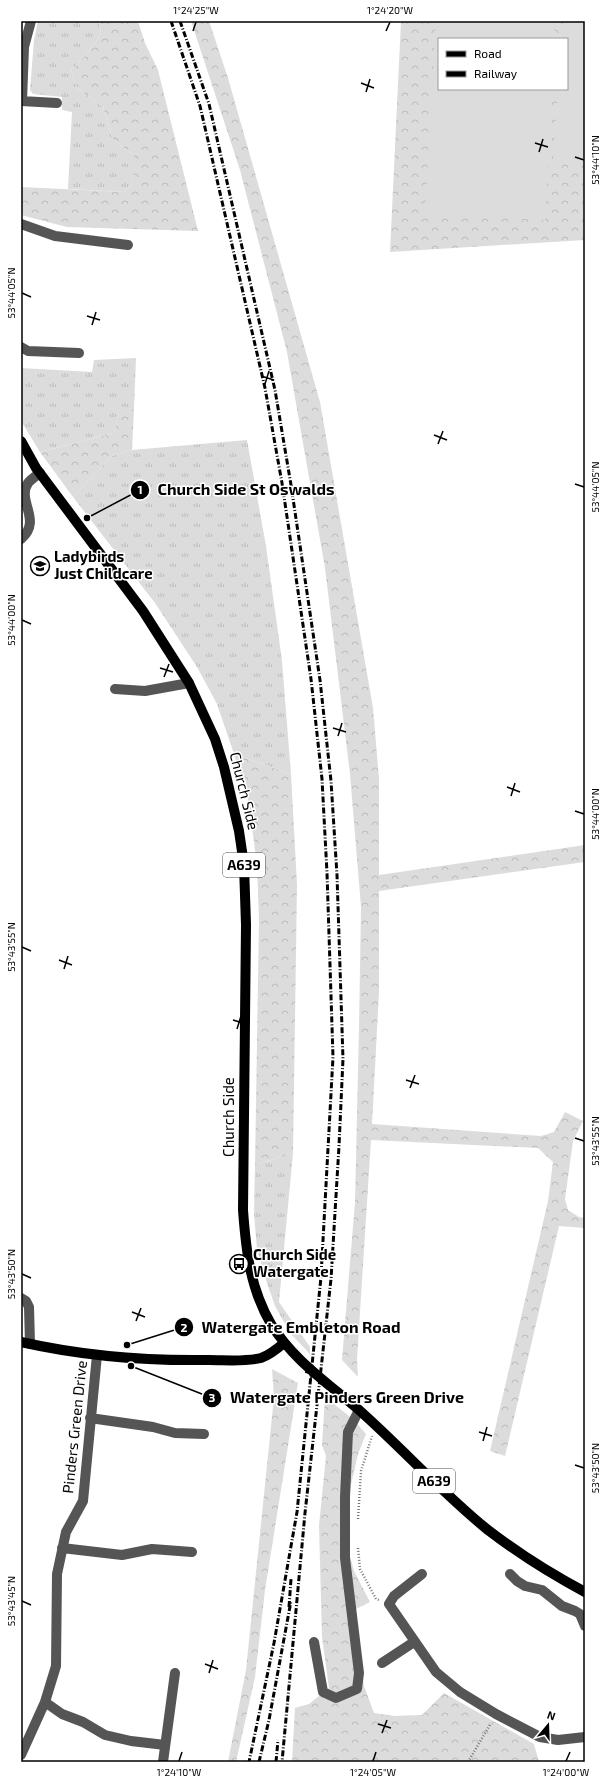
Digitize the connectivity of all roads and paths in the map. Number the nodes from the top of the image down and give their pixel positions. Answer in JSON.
{"nodes":[{"id":1,"x":31,"y":21,"type":"edge"},
{"id":2,"x":21,"y":101,"type":"edge"},
{"id":3,"x":57,"y":103,"type":"dead end"},
{"id":4,"x":21,"y":224,"type":"edge"},
{"id":5,"x":128,"y":245,"type":"dead end"},
{"id":6,"x":21,"y":347,"type":"edge"},
{"id":7,"x":79,"y":353,"type":"dead end"},
{"id":8,"x":21,"y":441,"type":"edge"},
{"id":9,"x":40,"y":474,"type":"junction"},
{"id":10,"x":21,"y":539,"type":"edge"},
{"id":11,"x":189,"y":683,"type":"junction"},
{"id":12,"x":115,"y":690,"type":"dead end"},
{"id":13,"x":21,"y":1298,"type":"edge"},
{"id":14,"x":26,"y":1343,"type":"edge"},
{"id":15,"x":284,"y":1343,"type":"junction"},
{"id":16,"x":97,"y":1355,"type":"junction"},
{"id":17,"x":359,"y":1410,"type":"junction"},
{"id":18,"x":90,"y":1418,"type":"junction"},
{"id":19,"x":376,"y":1426,"type":"junction"},
{"id":20,"x":204,"y":1434,"type":"dead end"},
{"id":21,"x":358,"y":1520,"type":"dead end"},
{"id":22,"x":357,"y":1540,"type":"dead end"},
{"id":23,"x":62,"y":1548,"type":"junction"},
{"id":24,"x":192,"y":1552,"type":"dead end"},
{"id":25,"x":422,"y":1574,"type":"dead end"},
{"id":26,"x":510,"y":1574,"type":"dead end"},
{"id":27,"x":585,"y":1592,"type":"edge"},
{"id":28,"x":389,"y":1604,"type":"junction"},
{"id":29,"x":585,"y":1626,"type":"edge"},
{"id":30,"x":314,"y":1642,"type":"dead end"},
{"id":31,"x":414,"y":1642,"type":"junction"},
{"id":32,"x":382,"y":1663,"type":"dead end"},
{"id":33,"x":175,"y":1673,"type":"dead end"},
{"id":34,"x":45,"y":1702,"type":"junction"},
{"id":35,"x":496,"y":1714,"type":"junction"},
{"id":36,"x":585,"y":1737,"type":"edge"},
{"id":37,"x":165,"y":1745,"type":"junction"},
{"id":38,"x":21,"y":1755,"type":"edge"},
{"id":39,"x":163,"y":1762,"type":"edge"},
{"id":40,"x":468,"y":1762,"type":"edge"}],
"edges":[{"from":1,"to":2,"type":"street"},
{"from":2,"to":3,"type":"street"},
{"from":4,"to":5,"type":"street"},
{"from":6,"to":7,"type":"street"},
{"from":8,"to":9,"type":"main road","name":"Church Side","number":"A639"},
{"from":9,"to":10,"type":"street"},
{"from":9,"to":11,"type":"main road","name":"Church Side","number":"A639"},
{"from":11,"to":12,"type":"street"},
{"from":11,"to":15,"type":"main road","name":"Church Side","number":"A639"},
{"from":13,"to":14,"type":"street"},
{"from":14,"to":16,"type":"main road"},
{"from":15,"to":16,"type":"main road"},
{"from":15,"to":17,"type":"main road","number":"A639"},
{"from":16,"to":18,"type":"street","name":"Pinders Green Drive"},
{"from":17,"to":19,"type":"main road","number":"A639"},
{"from":17,"to":30,"type":"street"},
{"from":18,"to":20,"type":"street"},
{"from":18,"to":23,"type":"street","name":"Pinders Green Drive"},
{"from":19,"to":21,"type":"path"},
{"from":19,"to":27,"type":"main road","number":"A639"},
{"from":22,"to":28,"type":"path"},
{"from":23,"to":24,"type":"street"},
{"from":23,"to":34,"type":"street","name":"Pinders Green Drive"},
{"from":25,"to":28,"type":"street"},
{"from":26,"to":29,"type":"street"},
{"from":28,"to":31,"type":"street"},
{"from":31,"to":32,"type":"street"},
{"from":31,"to":35,"type":"street"},
{"from":33,"to":37,"type":"street"},
{"from":34,"to":37,"type":"street"},
{"from":34,"to":38,"type":"street","name":"Pinders Green Drive"},
{"from":35,"to":36,"type":"street"},
{"from":35,"to":40,"type":"path"},
{"from":37,"to":39,"type":"street"}]}
